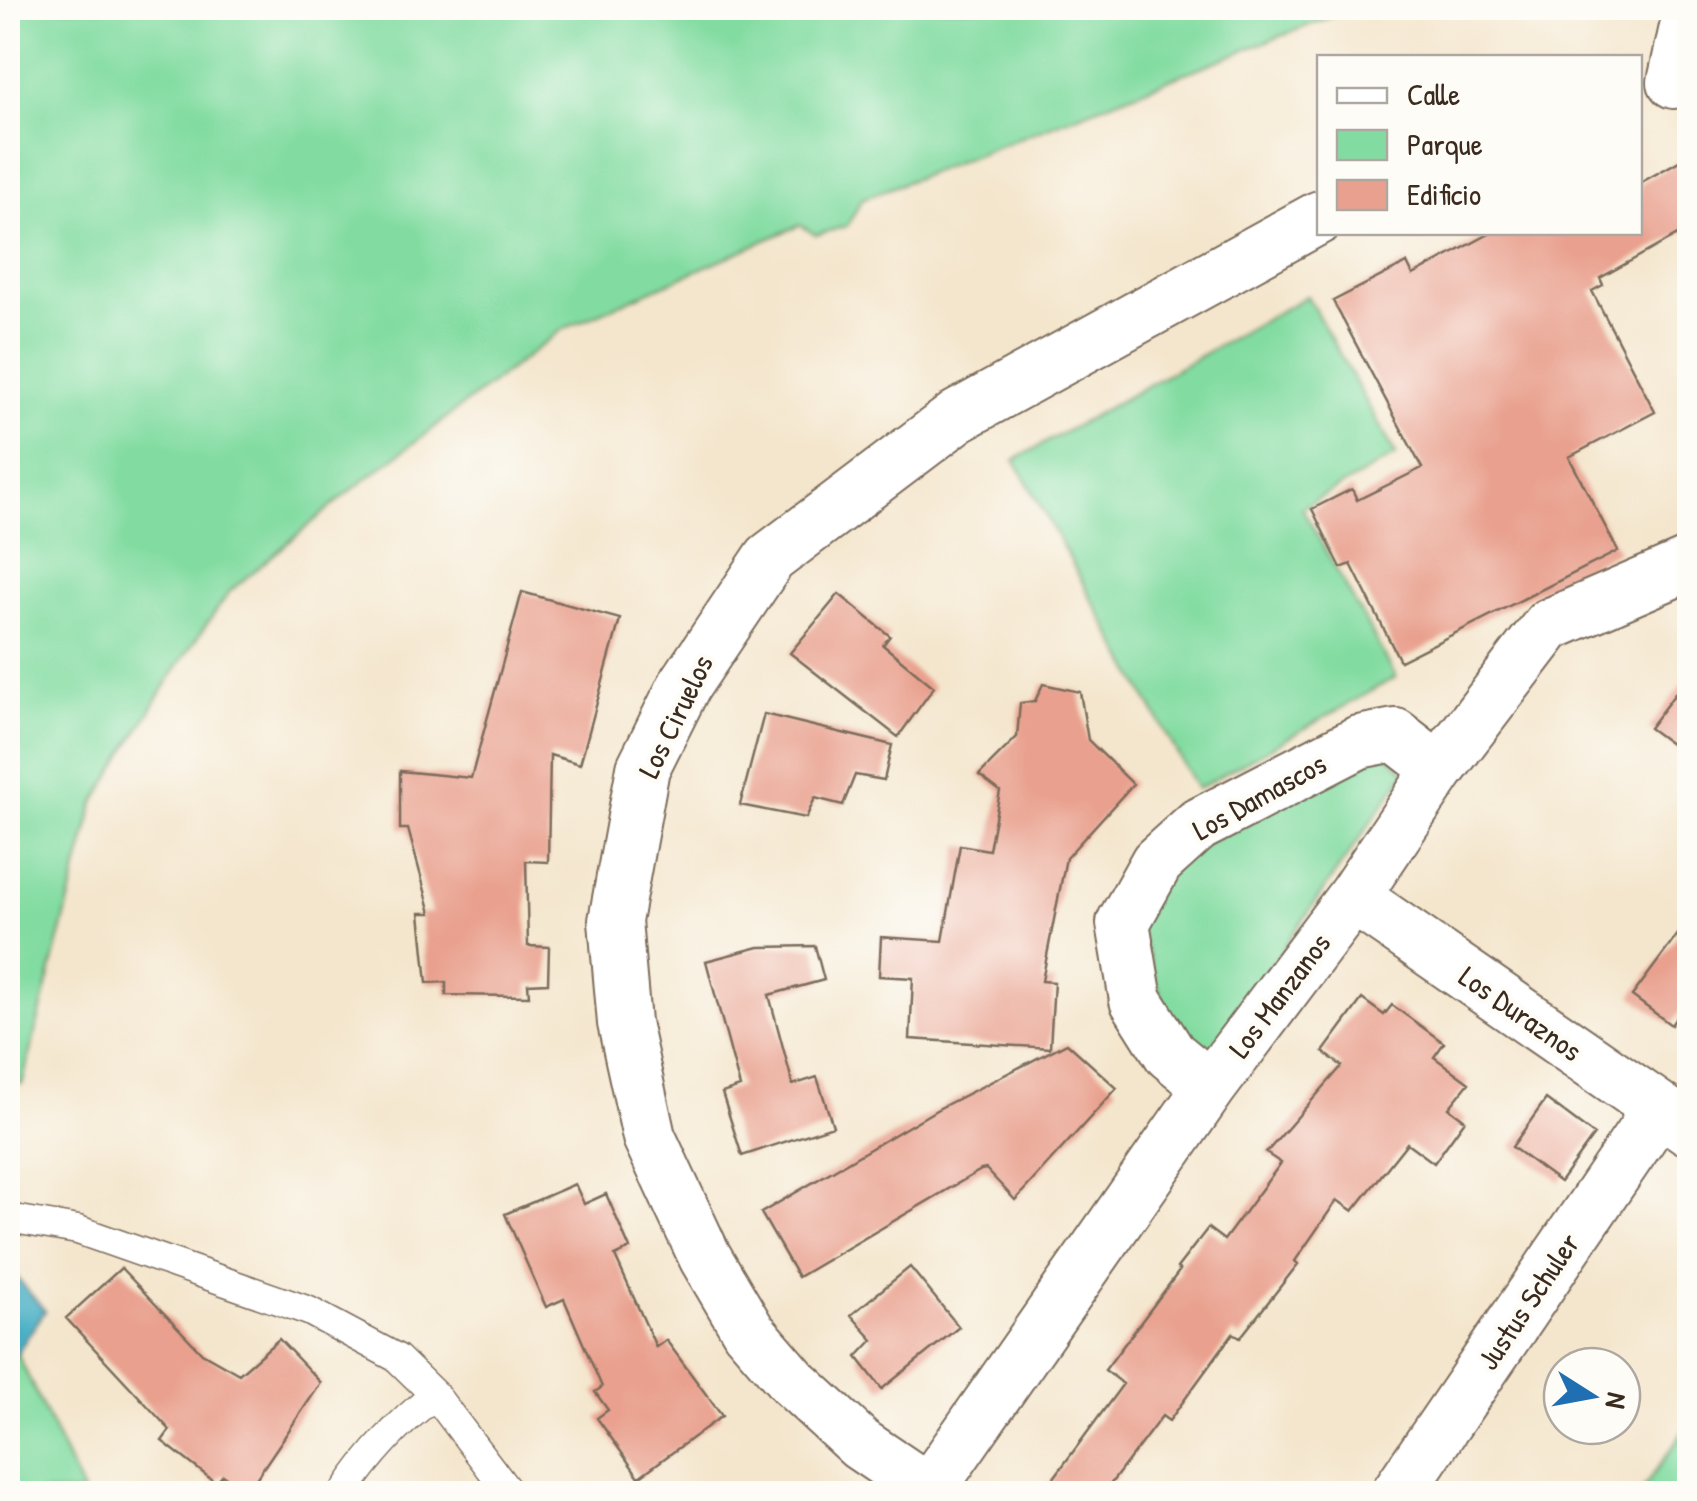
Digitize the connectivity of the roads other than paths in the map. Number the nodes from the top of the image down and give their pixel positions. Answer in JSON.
{"nodes":[{"id":1,"x":1690,"y":9,"type":"edge"},
{"id":2,"x":1668,"y":83,"type":"edge"},
{"id":3,"x":1317,"y":220,"type":"edge"},
{"id":4,"x":1690,"y":564,"type":"edge"},
{"id":5,"x":1438,"y":768,"type":"junction"},
{"id":6,"x":1353,"y":897,"type":"junction"},
{"id":7,"x":1210,"y":1087,"type":"junction"},
{"id":8,"x":1674,"y":1119,"type":"edge"},
{"id":9,"x":8,"y":1218,"type":"edge"},
{"id":10,"x":435,"y":1395,"type":"junction"},
{"id":11,"x":927,"y":1492,"type":"edge"},
{"id":12,"x":344,"y":1494,"type":"edge"},
{"id":13,"x":510,"y":1494,"type":"edge"},
{"id":14,"x":1397,"y":1494,"type":"edge"}],
"edges":[{"from":1,"to":2,"type":"street"},
{"from":3,"to":11,"type":"street","name":"Los Ciruelos"},
{"from":4,"to":5,"type":"street","name":"Los Manzanos"},
{"from":5,"to":6,"type":"street","name":"Los Manzanos"},
{"from":5,"to":7,"type":"street","name":"Los Damascos"},
{"from":6,"to":7,"type":"street","name":"Los Manzanos"},
{"from":6,"to":8,"type":"street","name":"Los Duraznos"},
{"from":7,"to":11,"type":"street","name":"Los Manzanos"},
{"from":8,"to":14,"type":"street","name":"Justus Schuler"},
{"from":9,"to":10,"type":"lane"},
{"from":10,"to":12,"type":"lane"},
{"from":10,"to":13,"type":"lane"}]}
